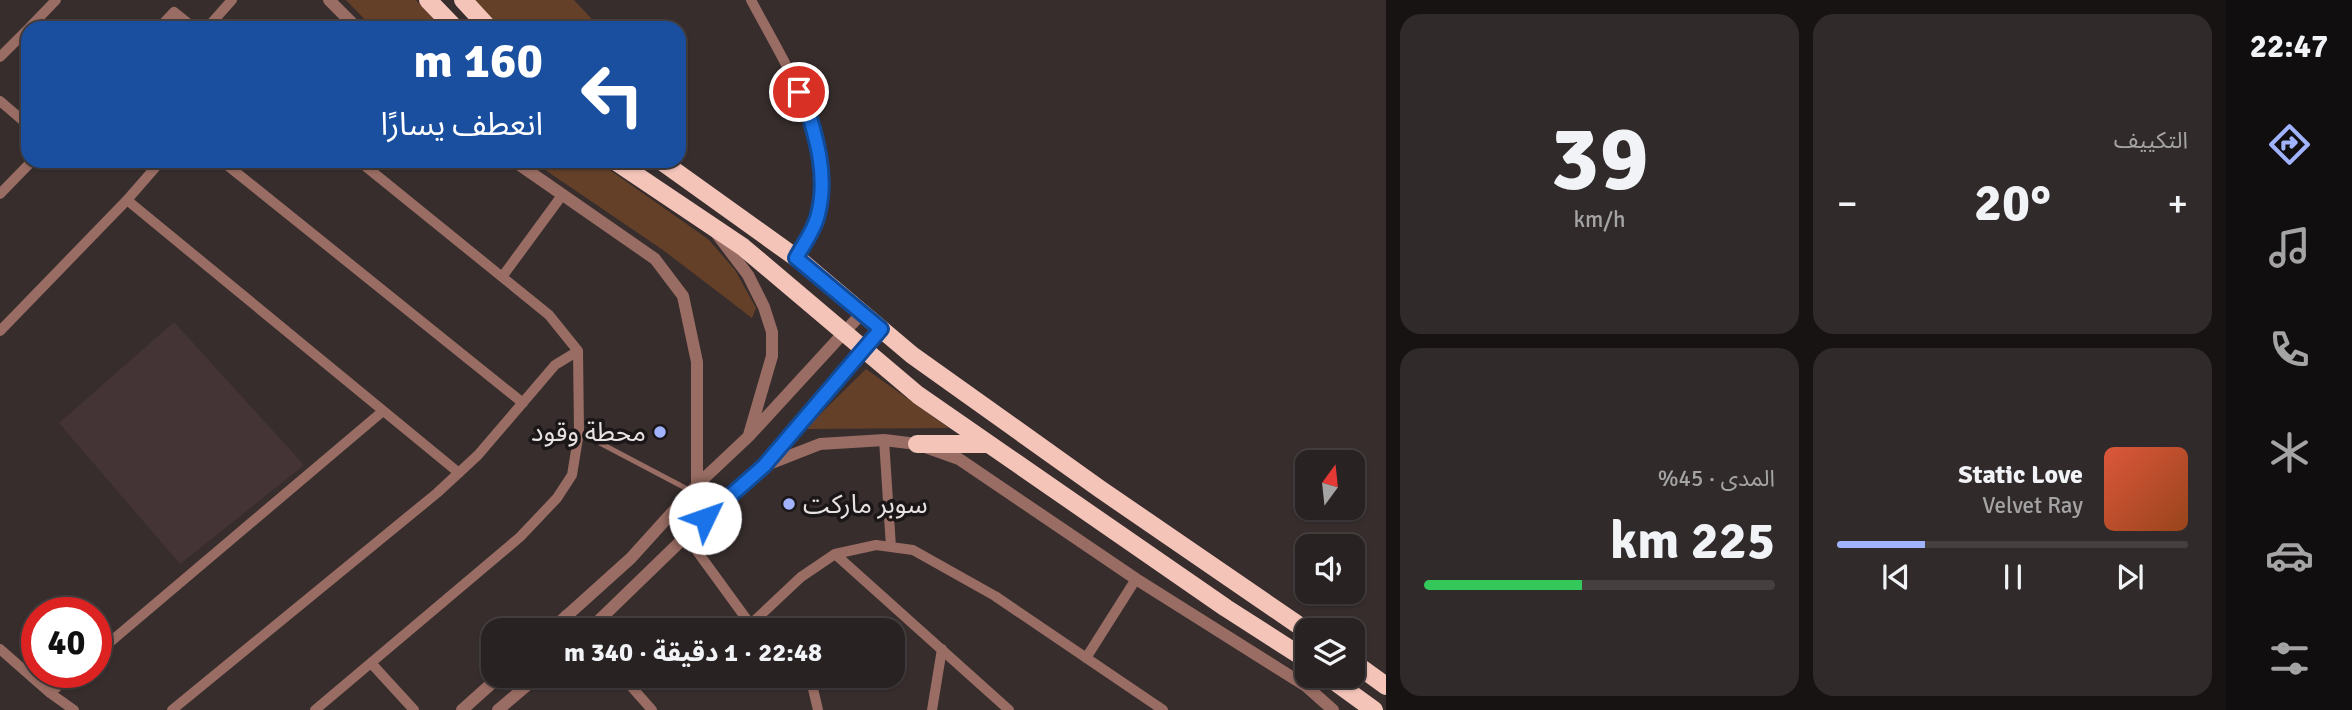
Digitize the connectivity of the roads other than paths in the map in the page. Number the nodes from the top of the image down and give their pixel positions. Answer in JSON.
{"nodes":[{"id":1,"x":56,"y":0,"type":"edge"},
{"id":2,"x":232,"y":0,"type":"edge"},
{"id":3,"x":329,"y":0,"type":"edge"},
{"id":4,"x":428,"y":0,"type":"edge"},
{"id":5,"x":463,"y":0,"type":"edge"},
{"id":6,"x":751,"y":0,"type":"edge"},
{"id":7,"x":35,"y":21,"type":"edge"},
{"id":8,"x":166,"y":21,"type":"edge"},
{"id":9,"x":185,"y":21,"type":"edge"},
{"id":10,"x":213,"y":21,"type":"edge"},
{"id":11,"x":350,"y":21,"type":"edge"},
{"id":12,"x":448,"y":21,"type":"edge"},
{"id":13,"x":482,"y":21,"type":"edge"},
{"id":14,"x":21,"y":35,"type":"edge"},
{"id":15,"x":1,"y":54,"type":"edge"},
{"id":16,"x":0,"y":101,"type":"edge"},
{"id":17,"x":21,"y":119,"type":"edge"},
{"id":18,"x":25,"y":168,"type":"edge"},
{"id":19,"x":155,"y":168,"type":"edge"},
{"id":20,"x":231,"y":168,"type":"edge"},
{"id":21,"x":368,"y":168,"type":"edge"},
{"id":22,"x":524,"y":168,"type":"edge"},
{"id":23,"x":625,"y":168,"type":"edge"},
{"id":24,"x":671,"y":168,"type":"edge"},
{"id":25,"x":0,"y":194,"type":"edge"},
{"id":26,"x":563,"y":194,"type":"junction"},
{"id":27,"x":127,"y":200,"type":"junction"},
{"id":28,"x":710,"y":225,"type":"junction"},
{"id":29,"x":796,"y":258,"type":"junction"},
{"id":30,"x":502,"y":277,"type":"junction"},
{"id":31,"x":862,"y":313,"type":"junction"},
{"id":32,"x":881,"y":329,"type":"junction"},
{"id":33,"x":0,"y":331,"type":"edge"},
{"id":34,"x":845,"y":334,"type":"junction"},
{"id":35,"x":863,"y":349,"type":"junction"},
{"id":36,"x":578,"y":351,"type":"junction"},
{"id":37,"x":523,"y":403,"type":"junction"},
{"id":38,"x":383,"y":411,"type":"junction"},
{"id":39,"x":579,"y":432,"type":"junction"},
{"id":40,"x":748,"y":437,"type":"junction"},
{"id":41,"x":884,"y":440,"type":"junction"},
{"id":42,"x":917,"y":444,"type":"junction"},
{"id":43,"x":989,"y":444,"type":"junction"},
{"id":44,"x":764,"y":466,"type":"junction"},
{"id":45,"x":459,"y":473,"type":"junction"},
{"id":46,"x":694,"y":488,"type":"junction"},
{"id":47,"x":686,"y":536,"type":"junction"},
{"id":48,"x":891,"y":547,"type":"junction"},
{"id":49,"x":835,"y":554,"type":"junction"},
{"id":50,"x":1136,"y":579,"type":"junction"},
{"id":51,"x":566,"y":616,"type":"edge"},
{"id":52,"x":601,"y":618,"type":"edge"},
{"id":53,"x":746,"y":618,"type":"edge"},
{"id":54,"x":761,"y":618,"type":"edge"},
{"id":55,"x":1295,"y":623,"type":"edge"},
{"id":56,"x":112,"y":640,"type":"edge"},
{"id":57,"x":0,"y":649,"type":"edge"},
{"id":58,"x":942,"y":649,"type":"junction"},
{"id":59,"x":1295,"y":652,"type":"edge"},
{"id":60,"x":1086,"y":658,"type":"junction"},
{"id":61,"x":371,"y":663,"type":"junction"},
{"id":62,"x":1365,"y":671,"type":"edge"},
{"id":63,"x":1386,"y":686,"type":"edge"},
{"id":64,"x":56,"y":688,"type":"edge"},
{"id":65,"x":487,"y":688,"type":"edge"},
{"id":66,"x":524,"y":688,"type":"edge"},
{"id":67,"x":633,"y":688,"type":"edge"},
{"id":68,"x":813,"y":688,"type":"edge"},
{"id":69,"x":1344,"y":688,"type":"edge"},
{"id":70,"x":50,"y":693,"type":"junction"},
{"id":71,"x":74,"y":710,"type":"edge"},
{"id":72,"x":172,"y":710,"type":"edge"},
{"id":73,"x":314,"y":710,"type":"edge"},
{"id":74,"x":414,"y":710,"type":"edge"},
{"id":75,"x":462,"y":710,"type":"edge"},
{"id":76,"x":498,"y":710,"type":"edge"},
{"id":77,"x":652,"y":710,"type":"edge"},
{"id":78,"x":818,"y":710,"type":"edge"},
{"id":79,"x":932,"y":710,"type":"edge"},
{"id":80,"x":1009,"y":710,"type":"edge"},
{"id":81,"x":1163,"y":710,"type":"edge"},
{"id":82,"x":1333,"y":710,"type":"edge"},
{"id":83,"x":1374,"y":710,"type":"edge"}],
"edges":[{"from":1,"to":7,"type":"street"},
{"from":2,"to":10,"type":"street"},
{"from":3,"to":11,"type":"street"},
{"from":4,"to":12,"type":"highway"},
{"from":5,"to":13,"type":"highway"},
{"from":6,"to":29,"type":"street"},
{"from":8,"to":9,"type":"street"},
{"from":14,"to":15,"type":"street"},
{"from":16,"to":17,"type":"street"},
{"from":18,"to":25,"type":"street"},
{"from":19,"to":27,"type":"street"},
{"from":20,"to":37,"type":"street"},
{"from":21,"to":30,"type":"street"},
{"from":22,"to":26,"type":"street"},
{"from":23,"to":28,"type":"highway"},
{"from":24,"to":29,"type":"highway"},
{"from":26,"to":30,"type":"street"},
{"from":26,"to":46,"type":"street"},
{"from":27,"to":33,"type":"street"},
{"from":27,"to":38,"type":"street"},
{"from":28,"to":34,"type":"highway"},
{"from":28,"to":40,"type":"street"},
{"from":29,"to":31,"type":"highway"},
{"from":30,"to":36,"type":"street"},
{"from":31,"to":32,"type":"highway"},
{"from":31,"to":34,"type":"street"},
{"from":32,"to":35,"type":"street"},
{"from":32,"to":55,"type":"highway"},
{"from":34,"to":35,"type":"highway"},
{"from":34,"to":40,"type":"street"},
{"from":35,"to":43,"type":"highway"},
{"from":35,"to":44,"type":"street"},
{"from":36,"to":37,"type":"street"},
{"from":36,"to":39,"type":"street"},
{"from":37,"to":45,"type":"street"},
{"from":38,"to":45,"type":"street"},
{"from":38,"to":56,"type":"street"},
{"from":39,"to":46,"type":"lane"},
{"from":39,"to":61,"type":"street"},
{"from":40,"to":46,"type":"street"},
{"from":41,"to":42,"type":"street"},
{"from":41,"to":44,"type":"street"},
{"from":41,"to":48,"type":"street"},
{"from":42,"to":43,"type":"highway"},
{"from":42,"to":50,"type":"street"},
{"from":43,"to":59,"type":"highway"},
{"from":44,"to":47,"type":"street"},
{"from":45,"to":72,"type":"street"},
{"from":46,"to":51,"type":"street"},
{"from":47,"to":52,"type":"street"},
{"from":47,"to":53,"type":"street"},
{"from":48,"to":49,"type":"street"},
{"from":48,"to":60,"type":"street"},
{"from":49,"to":54,"type":"street"},
{"from":49,"to":58,"type":"street"},
{"from":50,"to":60,"type":"street"},
{"from":50,"to":82,"type":"street"},
{"from":57,"to":70,"type":"street"},
{"from":58,"to":79,"type":"street"},
{"from":58,"to":80,"type":"street"},
{"from":60,"to":81,"type":"street"},
{"from":61,"to":73,"type":"street"},
{"from":61,"to":74,"type":"street"},
{"from":62,"to":63,"type":"highway"},
{"from":64,"to":70,"type":"street"},
{"from":65,"to":75,"type":"street"},
{"from":66,"to":76,"type":"street"},
{"from":67,"to":77,"type":"street"},
{"from":68,"to":78,"type":"street"},
{"from":69,"to":83,"type":"highway"},
{"from":70,"to":71,"type":"street"}]}
